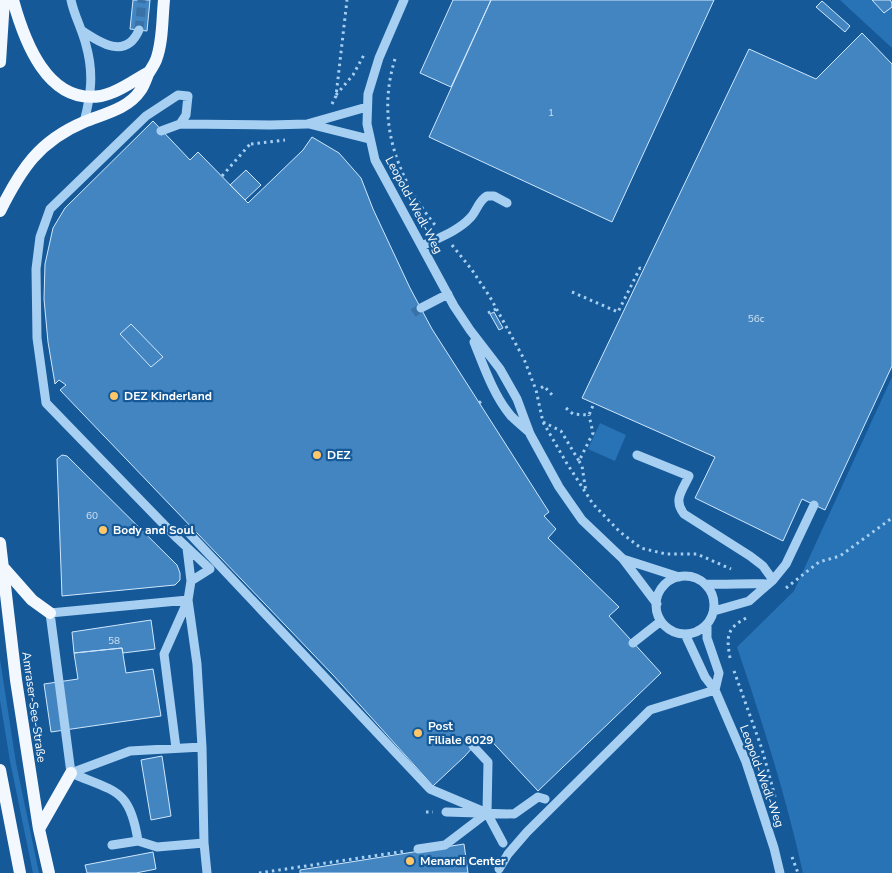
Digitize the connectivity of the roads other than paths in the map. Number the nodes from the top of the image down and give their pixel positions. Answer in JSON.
{"nodes":[{"id":1,"x":4,"y":0,"type":"edge"},
{"id":2,"x":13,"y":0,"type":"edge"},
{"id":3,"x":71,"y":0,"type":"edge"},
{"id":4,"x":164,"y":0,"type":"edge"},
{"id":5,"x":404,"y":0,"type":"edge"},
{"id":6,"x":81,"y":29,"type":"junction"},
{"id":7,"x":139,"y":30,"type":"tunnel mouth"},
{"id":8,"x":0,"y":62,"type":"edge"},
{"id":9,"x":149,"y":72,"type":"junction"},
{"id":10,"x":90,"y":97,"type":"junction"},
{"id":11,"x":367,"y":107,"type":"junction"},
{"id":12,"x":84,"y":122,"type":"junction"},
{"id":13,"x":180,"y":124,"type":"junction"},
{"id":14,"x":307,"y":124,"type":"junction"},
{"id":15,"x":161,"y":131,"type":"dead end"},
{"id":16,"x":369,"y":139,"type":"junction"},
{"id":17,"x":507,"y":203,"type":"dead end"},
{"id":18,"x":0,"y":211,"type":"edge"},
{"id":19,"x":422,"y":246,"type":"junction"},
{"id":20,"x":448,"y":294,"type":"junction"},
{"id":21,"x":421,"y":308,"type":"tunnel mouth"},
{"id":22,"x":470,"y":330,"type":"junction"},
{"id":23,"x":530,"y":434,"type":"junction"},
{"id":24,"x":637,"y":455,"type":"dead end"},
{"id":25,"x":814,"y":505,"type":"dead end"},
{"id":26,"x":186,"y":530,"type":"dead end"},
{"id":27,"x":0,"y":543,"type":"edge"},
{"id":28,"x":187,"y":548,"type":"junction"},
{"id":29,"x":623,"y":559,"type":"junction"},
{"id":30,"x":2,"y":566,"type":"junction"},
{"id":31,"x":678,"y":577,"type":"junction"},
{"id":32,"x":191,"y":581,"type":"junction"},
{"id":33,"x":770,"y":582,"type":"junction"},
{"id":34,"x":705,"y":584,"type":"junction"},
{"id":35,"x":188,"y":600,"type":"junction"},
{"id":36,"x":657,"y":604,"type":"junction"},
{"id":37,"x":714,"y":611,"type":"junction"},
{"id":38,"x":50,"y":614,"type":"junction"},
{"id":39,"x":661,"y":621,"type":"junction"},
{"id":40,"x":707,"y":624,"type":"junction"},
{"id":41,"x":685,"y":634,"type":"junction"},
{"id":42,"x":633,"y":643,"type":"dead end"},
{"id":43,"x":716,"y":690,"type":"junction"},
{"id":44,"x":473,"y":746,"type":"dead end"},
{"id":45,"x":202,"y":747,"type":"junction"},
{"id":46,"x":176,"y":748,"type":"junction"},
{"id":47,"x":0,"y":770,"type":"edge"},
{"id":48,"x":71,"y":773,"type":"junction"},
{"id":49,"x":546,"y":798,"type":"dead end"},
{"id":50,"x":446,"y":812,"type":"dead end"},
{"id":51,"x":487,"y":813,"type":"junction"},
{"id":52,"x":39,"y":829,"type":"junction"},
{"id":53,"x":138,"y":841,"type":"junction"},
{"id":54,"x":204,"y":843,"type":"junction"},
{"id":55,"x":503,"y":843,"type":"dead end"},
{"id":56,"x":112,"y":844,"type":"dead end"},
{"id":57,"x":418,"y":849,"type":"road end"},
{"id":58,"x":499,"y":869,"type":"dead end"},
{"id":59,"x":20,"y":873,"type":"edge"},
{"id":60,"x":49,"y":873,"type":"edge"},
{"id":61,"x":206,"y":873,"type":"edge"},
{"id":62,"x":780,"y":873,"type":"edge"}],
"edges":[{"from":1,"to":8,"type":"main road"},
{"from":2,"to":10,"type":"main road"},
{"from":3,"to":6,"type":"street"},
{"from":4,"to":9,"type":"main road"},
{"from":5,"to":11,"type":"street","name":"Leopold-Wedl-Weg"},
{"from":6,"to":7,"type":"street"},
{"from":6,"to":10,"type":"street"},
{"from":9,"to":10,"type":"main road"},
{"from":9,"to":12,"type":"main road"},
{"from":10,"to":12,"type":"street"},
{"from":11,"to":14,"type":"street"},
{"from":11,"to":16,"type":"street","name":"Leopold-Wedl-Weg"},
{"from":12,"to":18,"type":"main road"},
{"from":13,"to":14,"type":"street"},
{"from":13,"to":15,"type":"street"},
{"from":13,"to":28,"type":"street"},
{"from":14,"to":16,"type":"street"},
{"from":16,"to":19,"type":"street","name":"Leopold-Wedl-Weg"},
{"from":17,"to":19,"type":"street"},
{"from":19,"to":20,"type":"street","name":"Leopold-Wedl-Weg"},
{"from":20,"to":21,"type":"street"},
{"from":20,"to":22,"type":"street","name":"Leopold-Wedl-Weg"},
{"from":22,"to":23,"type":"street","name":"Leopold-Wedl-Weg"},
{"from":22,"to":23,"type":"street","name":"Leopold-Wedl-Weg"},
{"from":23,"to":29,"type":"street","name":"Leopold-Wedl-Weg"},
{"from":24,"to":33,"type":"street"},
{"from":25,"to":33,"type":"street"},
{"from":26,"to":51,"type":"street"},
{"from":27,"to":30,"type":"main road","name":"Amraser-See-Straße"},
{"from":28,"to":32,"type":"street"},
{"from":28,"to":32,"type":"street"},
{"from":29,"to":31,"type":"street","name":"Leopold-Wedl-Weg"},
{"from":29,"to":36,"type":"street","name":"Leopold-Wedl-Weg"},
{"from":30,"to":38,"type":"main road"},
{"from":30,"to":52,"type":"main road","name":"Amraser-See-Straße"},
{"from":31,"to":34,"type":"street"},
{"from":31,"to":36,"type":"street"},
{"from":32,"to":35,"type":"street"},
{"from":33,"to":34,"type":"street"},
{"from":33,"to":37,"type":"street"},
{"from":34,"to":37,"type":"street"},
{"from":35,"to":38,"type":"street"},
{"from":35,"to":45,"type":"street"},
{"from":35,"to":46,"type":"street"},
{"from":36,"to":39,"type":"street"},
{"from":37,"to":40,"type":"street"},
{"from":38,"to":48,"type":"street"},
{"from":39,"to":41,"type":"street"},
{"from":39,"to":42,"type":"street"},
{"from":40,"to":41,"type":"street"},
{"from":40,"to":43,"type":"street","name":"Leopold-Wedl-Weg"},
{"from":41,"to":43,"type":"street","name":"Leopold-Wedl-Weg"},
{"from":43,"to":58,"type":"street"},
{"from":43,"to":62,"type":"street","name":"Leopold-Wedl-Weg"},
{"from":44,"to":51,"type":"street"},
{"from":45,"to":46,"type":"street"},
{"from":45,"to":54,"type":"street"},
{"from":46,"to":48,"type":"street"},
{"from":47,"to":59,"type":"main road"},
{"from":48,"to":52,"type":"main road"},
{"from":48,"to":53,"type":"street"},
{"from":49,"to":51,"type":"street"},
{"from":50,"to":51,"type":"street"},
{"from":51,"to":55,"type":"street"},
{"from":51,"to":57,"type":"street"},
{"from":52,"to":60,"type":"main road","name":"Amraser-See-Straße"},
{"from":53,"to":54,"type":"street"},
{"from":53,"to":56,"type":"street"},
{"from":54,"to":61,"type":"street"}]}
